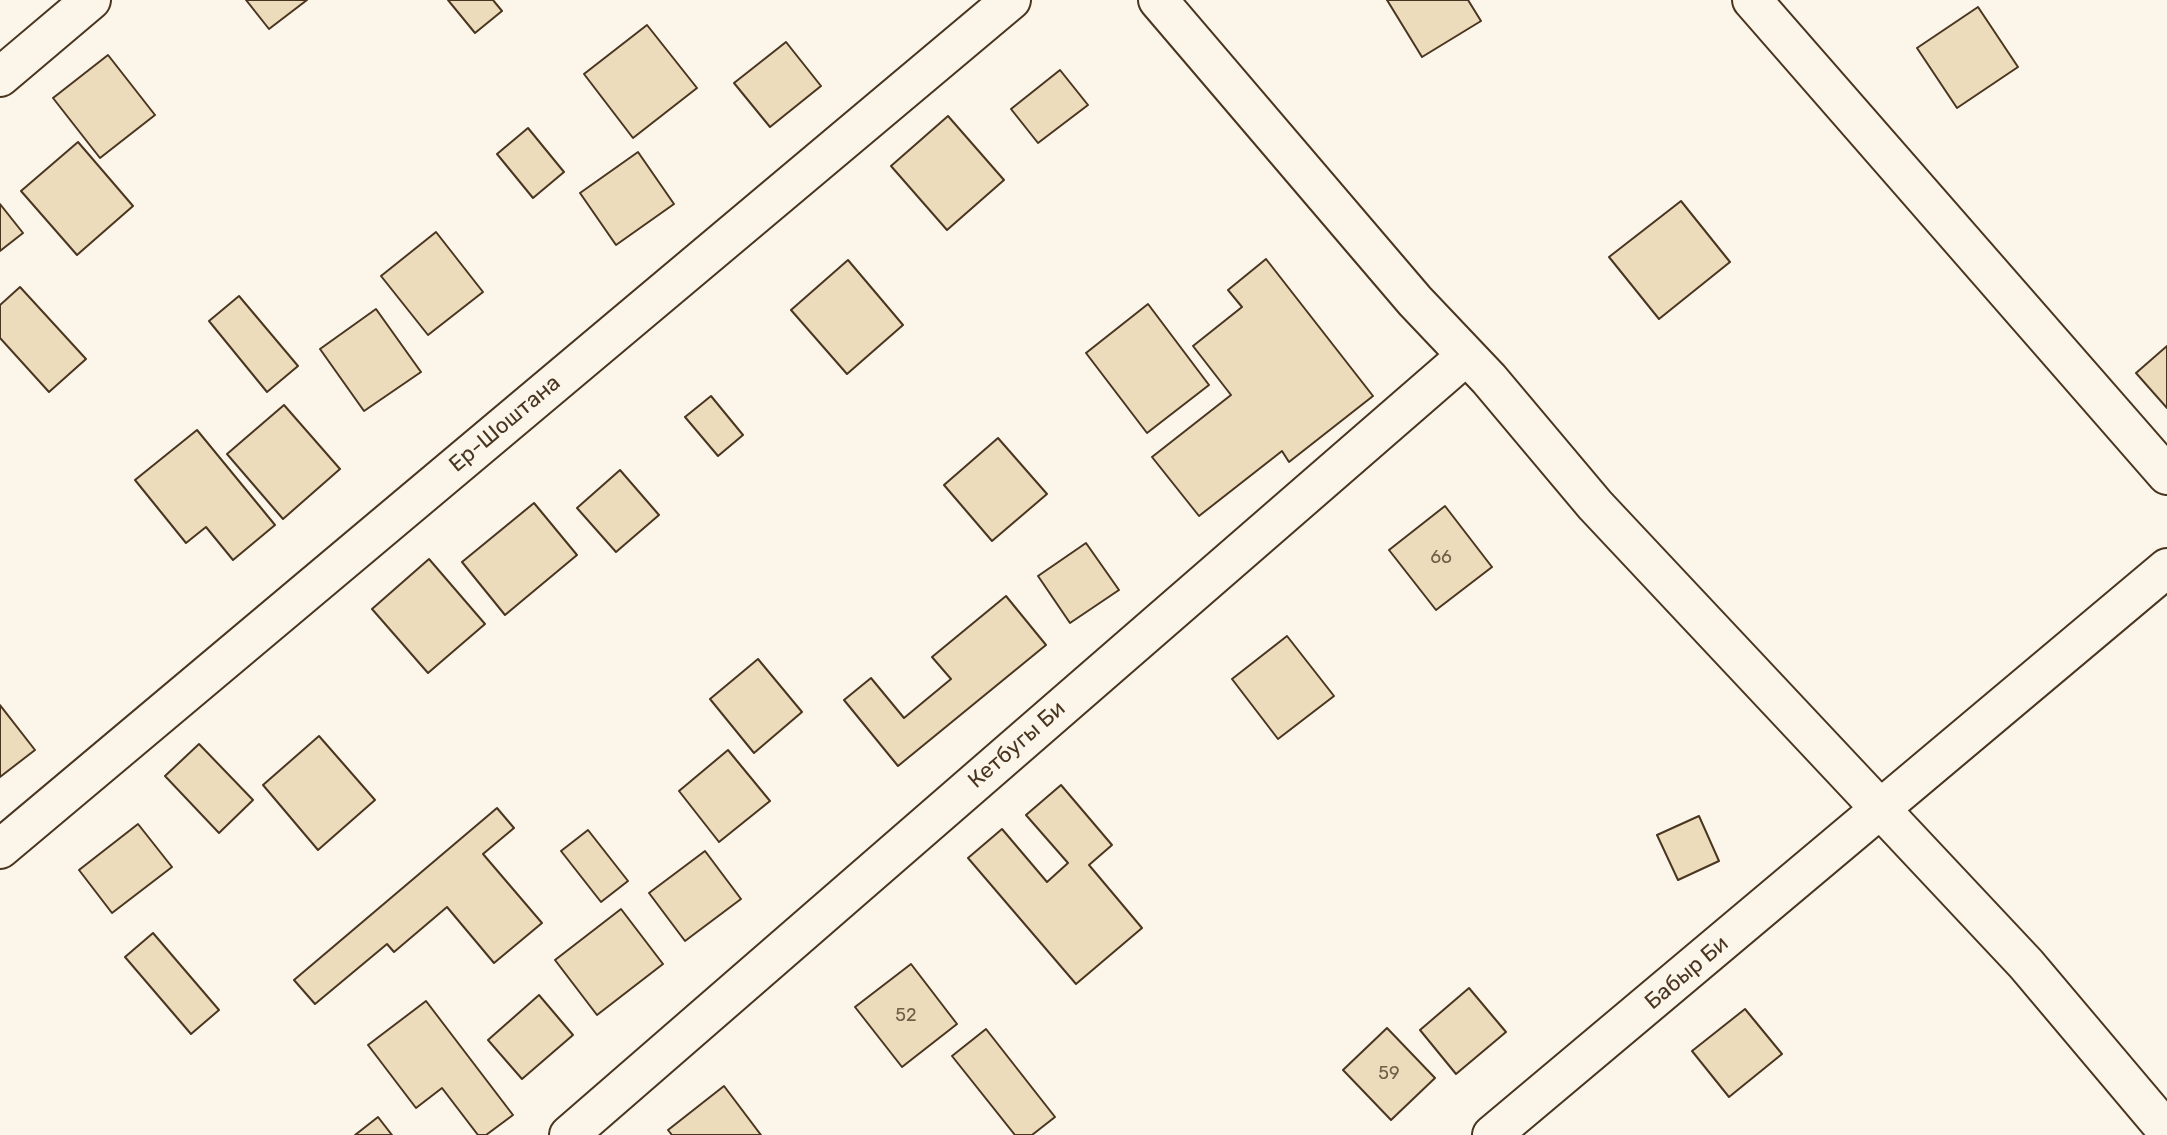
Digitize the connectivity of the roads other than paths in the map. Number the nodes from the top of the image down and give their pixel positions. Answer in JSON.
{"nodes":[{"id":1,"x":91,"y":0,"type":"edge"},
{"id":2,"x":1011,"y":0,"type":"edge"},
{"id":3,"x":1158,"y":0,"type":"edge"},
{"id":4,"x":1752,"y":0,"type":"edge"},
{"id":5,"x":0,"y":77,"type":"edge"},
{"id":6,"x":1466,"y":356,"type":"junction"},
{"id":7,"x":2167,"y":475,"type":"edge"},
{"id":8,"x":2167,"y":568,"type":"edge"},
{"id":9,"x":1882,"y":810,"type":"junction"},
{"id":10,"x":0,"y":849,"type":"edge"},
{"id":11,"x":2167,"y":1131,"type":"edge"},
{"id":12,"x":569,"y":1135,"type":"edge"},
{"id":13,"x":1492,"y":1135,"type":"edge"}],
"edges":[{"from":1,"to":5,"type":"street"},
{"from":2,"to":10,"type":"street","name":"Ер-Шоштана"},
{"from":3,"to":6,"type":"street"},
{"from":4,"to":7,"type":"street"},
{"from":6,"to":9,"type":"street"},
{"from":6,"to":12,"type":"street","name":"Кетбугы Би"},
{"from":8,"to":9,"type":"street","name":"Бабыр Би"},
{"from":9,"to":11,"type":"street"},
{"from":9,"to":13,"type":"street","name":"Бабыр Би"}]}
